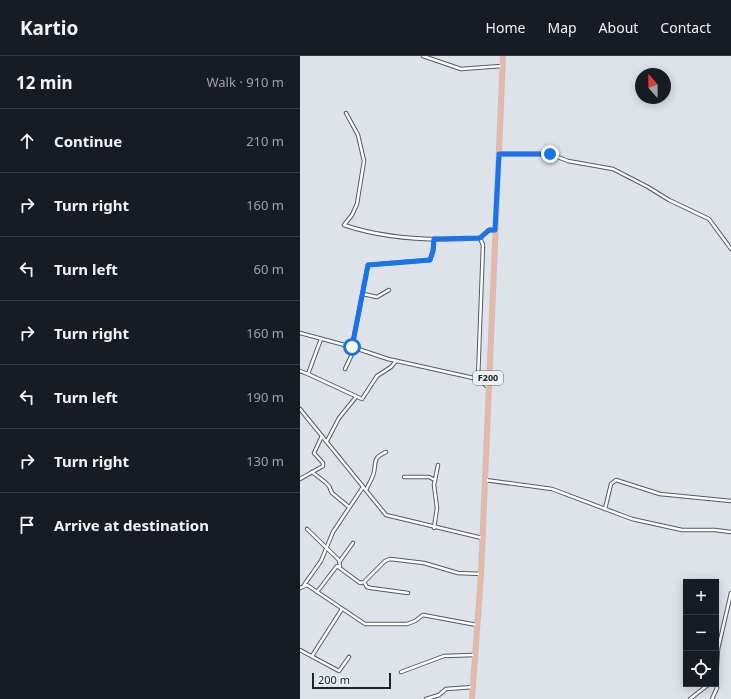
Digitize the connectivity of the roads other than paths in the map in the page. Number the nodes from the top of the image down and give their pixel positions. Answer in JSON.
{"nodes":[{"id":1,"x":423,"y":56,"type":"edge"},
{"id":2,"x":502,"y":56,"type":"edge"},
{"id":3,"x":502,"y":66,"type":"junction"},
{"id":4,"x":346,"y":113,"type":"dead end"},
{"id":5,"x":499,"y":154,"type":"junction"},
{"id":6,"x":495,"y":230,"type":"junction"},
{"id":7,"x":480,"y":238,"type":"junction"},
{"id":8,"x":434,"y":239,"type":"junction"},
{"id":9,"x":731,"y":249,"type":"edge"},
{"id":10,"x":389,"y":290,"type":"dead end"},
{"id":11,"x":363,"y":294,"type":"junction"},
{"id":12,"x":300,"y":333,"type":"edge"},
{"id":13,"x":321,"y":339,"type":"junction"},
{"id":14,"x":353,"y":348,"type":"junction"},
{"id":15,"x":396,"y":361,"type":"junction"},
{"id":16,"x":345,"y":369,"type":"dead end"},
{"id":17,"x":300,"y":371,"type":"edge"},
{"id":18,"x":308,"y":374,"type":"junction"},
{"id":19,"x":478,"y":379,"type":"junction"},
{"id":20,"x":488,"y":388,"type":"junction"},
{"id":21,"x":356,"y":397,"type":"junction"},
{"id":22,"x":300,"y":409,"type":"edge"},
{"id":23,"x":322,"y":436,"type":"junction"},
{"id":24,"x":327,"y":441,"type":"junction"},
{"id":25,"x":386,"y":452,"type":"dead end"},
{"id":26,"x":438,"y":465,"type":"dead end"},
{"id":27,"x":312,"y":472,"type":"junction"},
{"id":28,"x":404,"y":477,"type":"dead end"},
{"id":29,"x":300,"y":479,"type":"edge"},
{"id":30,"x":435,"y":480,"type":"junction"},
{"id":31,"x":484,"y":480,"type":"junction"},
{"id":32,"x":363,"y":487,"type":"junction"},
{"id":33,"x":366,"y":490,"type":"junction"},
{"id":34,"x":731,"y":500,"type":"edge"},
{"id":35,"x":349,"y":507,"type":"junction"},
{"id":36,"x":605,"y":509,"type":"junction"},
{"id":37,"x":434,"y":528,"type":"junction"},
{"id":38,"x":307,"y":529,"type":"dead end"},
{"id":39,"x":731,"y":532,"type":"edge"},
{"id":40,"x":482,"y":538,"type":"junction"},
{"id":41,"x":353,"y":543,"type":"dead end"},
{"id":42,"x":326,"y":549,"type":"junction"},
{"id":43,"x":339,"y":561,"type":"junction"},
{"id":44,"x":340,"y":566,"type":"junction"},
{"id":45,"x":481,"y":574,"type":"junction"},
{"id":46,"x":364,"y":582,"type":"junction"},
{"id":47,"x":304,"y":586,"type":"junction"},
{"id":48,"x":300,"y":588,"type":"edge"},
{"id":49,"x":317,"y":592,"type":"junction"},
{"id":50,"x":408,"y":593,"type":"dead end"},
{"id":51,"x":731,"y":593,"type":"edge"},
{"id":52,"x":342,"y":609,"type":"junction"},
{"id":53,"x":478,"y":625,"type":"junction"},
{"id":54,"x":300,"y":650,"type":"edge"},
{"id":55,"x":718,"y":651,"type":"edge"},
{"id":56,"x":474,"y":655,"type":"junction"},
{"id":57,"x":312,"y":656,"type":"junction"},
{"id":58,"x":349,"y":658,"type":"dead end"},
{"id":59,"x":401,"y":672,"type":"dead end"},
{"id":60,"x":472,"y":687,"type":"junction"},
{"id":61,"x":705,"y":687,"type":"edge"},
{"id":62,"x":717,"y":687,"type":"edge"},
{"id":63,"x":426,"y":699,"type":"edge"},
{"id":64,"x":472,"y":699,"type":"edge"},
{"id":65,"x":690,"y":699,"type":"edge"},
{"id":66,"x":712,"y":699,"type":"edge"}],
"edges":[{"from":1,"to":3,"type":"street"},
{"from":2,"to":3,"type":"main road","number":"F200"},
{"from":3,"to":5,"type":"main road","number":"F200"},
{"from":4,"to":8,"type":"street"},
{"from":5,"to":6,"type":"main road","number":"F200"},
{"from":5,"to":9,"type":"street"},
{"from":6,"to":7,"type":"street"},
{"from":6,"to":20,"type":"main road","number":"F200"},
{"from":7,"to":8,"type":"street"},
{"from":7,"to":19,"type":"street"},
{"from":8,"to":11,"type":"street"},
{"from":10,"to":11,"type":"street"},
{"from":11,"to":14,"type":"street"},
{"from":12,"to":13,"type":"street"},
{"from":13,"to":14,"type":"street"},
{"from":13,"to":18,"type":"street"},
{"from":14,"to":15,"type":"street"},
{"from":14,"to":16,"type":"street"},
{"from":15,"to":19,"type":"street"},
{"from":15,"to":21,"type":"street"},
{"from":17,"to":18,"type":"street"},
{"from":18,"to":21,"type":"street"},
{"from":19,"to":20,"type":"street"},
{"from":20,"to":31,"type":"main road","number":"F200"},
{"from":21,"to":24,"type":"street"},
{"from":22,"to":23,"type":"street"},
{"from":23,"to":24,"type":"street"},
{"from":23,"to":27,"type":"street"},
{"from":24,"to":32,"type":"street"},
{"from":25,"to":33,"type":"street"},
{"from":26,"to":30,"type":"street"},
{"from":27,"to":29,"type":"street"},
{"from":27,"to":35,"type":"street"},
{"from":28,"to":30,"type":"street"},
{"from":30,"to":37,"type":"street"},
{"from":31,"to":36,"type":"street"},
{"from":31,"to":40,"type":"main road","number":"F200"},
{"from":32,"to":33,"type":"street"},
{"from":32,"to":35,"type":"street"},
{"from":33,"to":37,"type":"street"},
{"from":34,"to":36,"type":"street"},
{"from":35,"to":42,"type":"street"},
{"from":36,"to":39,"type":"street"},
{"from":37,"to":40,"type":"street"},
{"from":38,"to":42,"type":"street"},
{"from":40,"to":45,"type":"main road","number":"F200"},
{"from":41,"to":43,"type":"street"},
{"from":42,"to":43,"type":"street"},
{"from":42,"to":47,"type":"street"},
{"from":43,"to":44,"type":"street"},
{"from":44,"to":46,"type":"street"},
{"from":44,"to":49,"type":"street"},
{"from":45,"to":46,"type":"street"},
{"from":45,"to":53,"type":"main road","number":"F200"},
{"from":46,"to":50,"type":"street"},
{"from":47,"to":48,"type":"street"},
{"from":47,"to":49,"type":"street"},
{"from":49,"to":52,"type":"street"},
{"from":51,"to":55,"type":"street"},
{"from":52,"to":53,"type":"street"},
{"from":52,"to":57,"type":"street"},
{"from":53,"to":56,"type":"main road","number":"F200"},
{"from":54,"to":57,"type":"street"},
{"from":56,"to":59,"type":"street"},
{"from":56,"to":60,"type":"main road","number":"F200"},
{"from":57,"to":58,"type":"street"},
{"from":60,"to":63,"type":"street"},
{"from":60,"to":64,"type":"main road","number":"F200"},
{"from":61,"to":65,"type":"street"},
{"from":62,"to":66,"type":"street"}]}
